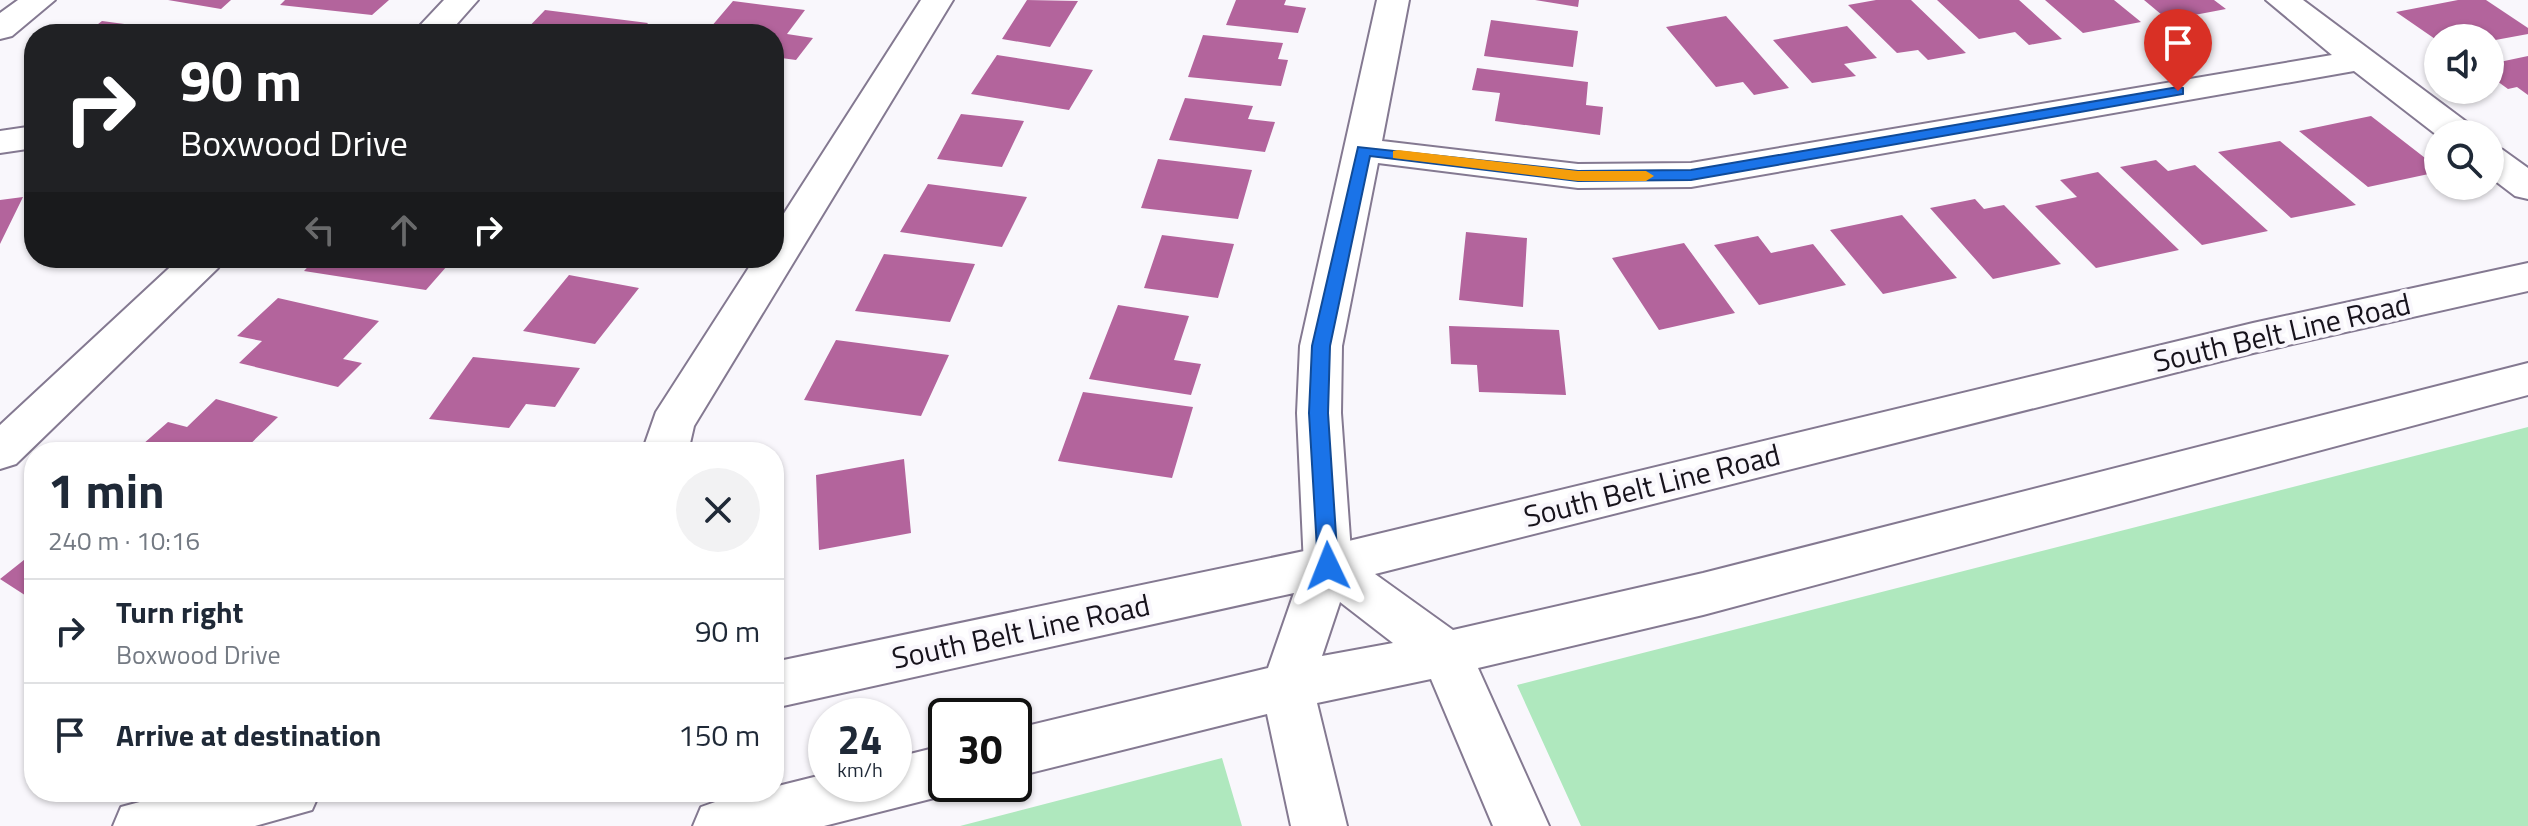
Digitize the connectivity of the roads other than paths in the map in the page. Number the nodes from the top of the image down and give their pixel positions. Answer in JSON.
{"nodes":[{"id":1,"x":39,"y":0,"type":"edge"},
{"id":2,"x":462,"y":0,"type":"edge"},
{"id":3,"x":937,"y":0,"type":"edge"},
{"id":4,"x":1393,"y":0,"type":"edge"},
{"id":5,"x":2282,"y":0,"type":"edge"},
{"id":6,"x":439,"y":24,"type":"edge"},
{"id":7,"x":0,"y":29,"type":"edge"},
{"id":8,"x":2361,"y":60,"type":"junction"},
{"id":9,"x":2440,"y":120,"type":"edge"},
{"id":10,"x":24,"y":138,"type":"edge"},
{"id":11,"x":0,"y":142,"type":"edge"},
{"id":12,"x":1364,"y":150,"type":"junction"},
{"id":13,"x":2504,"y":169,"type":"edge"},
{"id":14,"x":2528,"y":187,"type":"edge"},
{"id":15,"x":784,"y":245,"type":"edge"},
{"id":16,"x":193,"y":268,"type":"edge"},
{"id":17,"x":770,"y":268,"type":"edge"},
{"id":18,"x":2528,"y":277,"type":"edge"},
{"id":19,"x":2528,"y":379,"type":"edge"},
{"id":20,"x":668,"y":442,"type":"edge"},
{"id":21,"x":0,"y":452,"type":"edge"},
{"id":22,"x":1328,"y":566,"type":"junction"},
{"id":23,"x":1446,"y":654,"type":"junction"},
{"id":24,"x":784,"y":683,"type":"edge"},
{"id":25,"x":1287,"y":686,"type":"junction"},
{"id":26,"x":1032,"y":749,"type":"edge"},
{"id":27,"x":248,"y":802,"type":"edge"},
{"id":28,"x":819,"y":802,"type":"edge"},
{"id":29,"x":141,"y":826,"type":"edge"},
{"id":30,"x":721,"y":826,"type":"edge"},
{"id":31,"x":1319,"y":826,"type":"edge"},
{"id":32,"x":1521,"y":826,"type":"edge"}],
"edges":[{"from":1,"to":7,"type":"main road"},
{"from":2,"to":6,"type":"main road"},
{"from":3,"to":15,"type":"main road"},
{"from":4,"to":12,"type":"main road"},
{"from":5,"to":8,"type":"main road"},
{"from":8,"to":9,"type":"main road"},
{"from":8,"to":12,"type":"main road"},
{"from":10,"to":11,"type":"main road"},
{"from":12,"to":22,"type":"main road"},
{"from":13,"to":14,"type":"main road"},
{"from":16,"to":21,"type":"main road"},
{"from":17,"to":20,"type":"main road"},
{"from":18,"to":22,"type":"main road","name":"South Belt Line Road"},
{"from":19,"to":23,"type":"main road"},
{"from":22,"to":23,"type":"main road"},
{"from":22,"to":24,"type":"main road","name":"South Belt Line Road"},
{"from":22,"to":25,"type":"main road"},
{"from":23,"to":25,"type":"main road"},
{"from":23,"to":32,"type":"main road"},
{"from":25,"to":26,"type":"main road"},
{"from":25,"to":31,"type":"main road"},
{"from":27,"to":29,"type":"main road"},
{"from":28,"to":30,"type":"main road"}]}
